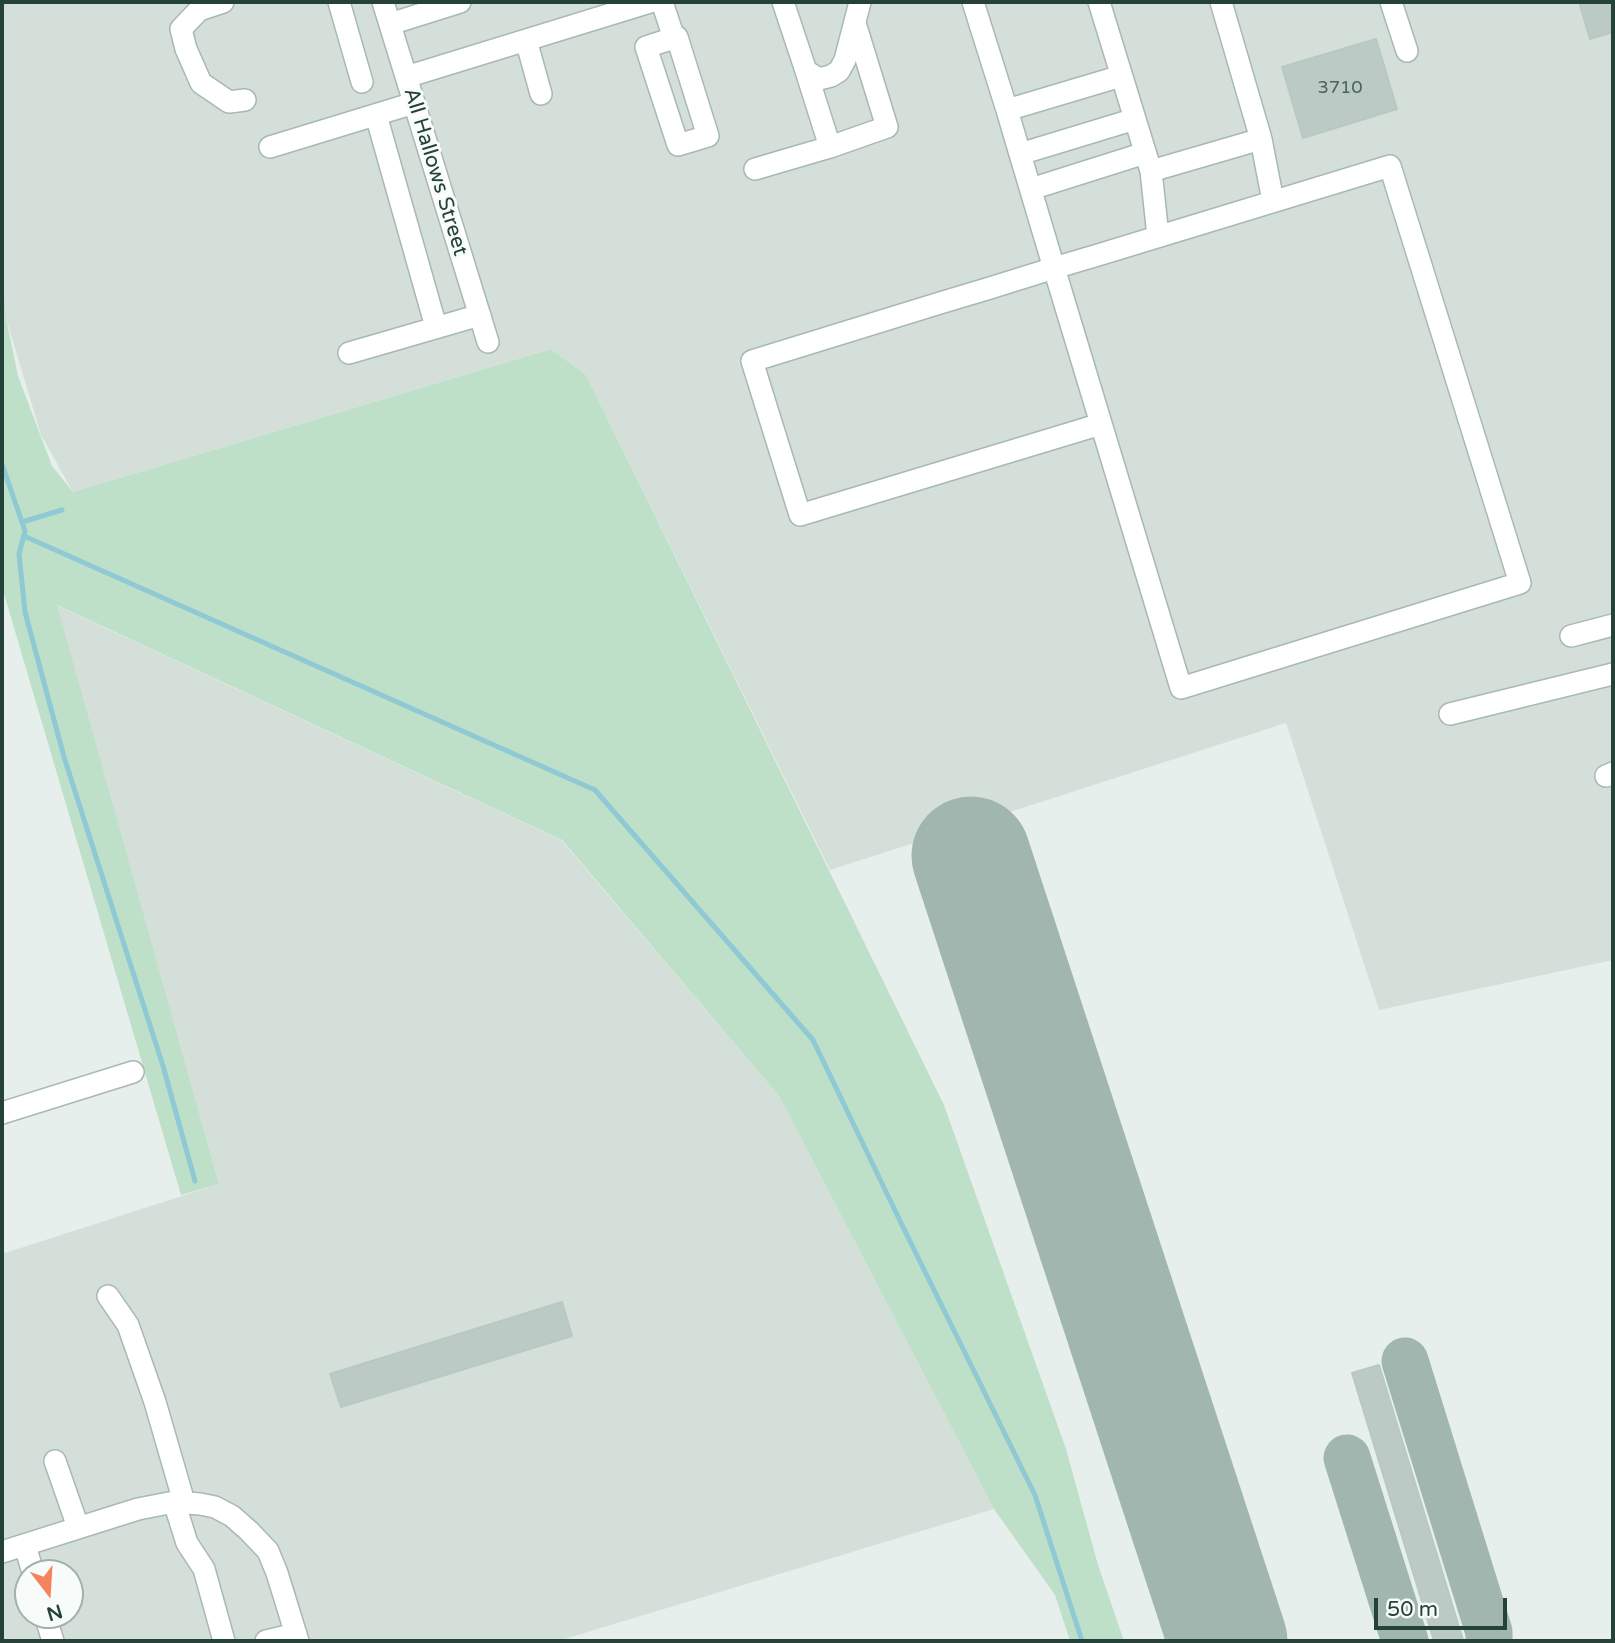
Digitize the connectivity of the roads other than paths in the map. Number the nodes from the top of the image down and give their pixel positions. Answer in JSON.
{"nodes":[{"id":1,"x":223,"y":2,"type":"edge"},
{"id":2,"x":339,"y":2,"type":"edge"},
{"id":3,"x":383,"y":2,"type":"edge"},
{"id":4,"x":460,"y":2,"type":"edge"},
{"id":5,"x":650,"y":2,"type":"edge"},
{"id":6,"x":662,"y":2,"type":"edge"},
{"id":7,"x":783,"y":2,"type":"edge"},
{"id":8,"x":860,"y":2,"type":"edge"},
{"id":9,"x":973,"y":2,"type":"edge"},
{"id":10,"x":1099,"y":2,"type":"edge"},
{"id":11,"x":1221,"y":2,"type":"edge"},
{"id":12,"x":1391,"y":2,"type":"edge"},
{"id":13,"x":854,"y":23,"type":"junction"},
{"id":14,"x":390,"y":24,"type":"junction"},
{"id":15,"x":674,"y":38,"type":"junction"},
{"id":16,"x":526,"y":40,"type":"junction"},
{"id":17,"x":1407,"y":51,"type":"dead end"},
{"id":18,"x":806,"y":71,"type":"junction"},
{"id":19,"x":1121,"y":76,"type":"junction"},
{"id":20,"x":406,"y":77,"type":"junction"},
{"id":21,"x":362,"y":82,"type":"dead end"},
{"id":22,"x":541,"y":94,"type":"dead end"},
{"id":23,"x":245,"y":100,"type":"dead end"},
{"id":24,"x":414,"y":103,"type":"junction"},
{"id":25,"x":1007,"y":110,"type":"junction"},
{"id":26,"x":376,"y":114,"type":"junction"},
{"id":27,"x":1135,"y":119,"type":"junction"},
{"id":28,"x":1261,"y":139,"type":"junction"},
{"id":29,"x":270,"y":147,"type":"dead end"},
{"id":30,"x":830,"y":147,"type":"junction"},
{"id":31,"x":1020,"y":154,"type":"junction"},
{"id":32,"x":1148,"y":162,"type":"junction"},
{"id":33,"x":755,"y":169,"type":"dead end"},
{"id":34,"x":1031,"y":189,"type":"junction"},
{"id":35,"x":1273,"y":201,"type":"junction"},
{"id":36,"x":1158,"y":236,"type":"junction"},
{"id":37,"x":1054,"y":268,"type":"junction"},
{"id":38,"x":480,"y":315,"type":"junction"},
{"id":39,"x":436,"y":327,"type":"junction"},
{"id":40,"x":488,"y":342,"type":"dead end"},
{"id":41,"x":349,"y":353,"type":"dead end"},
{"id":42,"x":1101,"y":424,"type":"junction"},
{"id":43,"x":1613,"y":625,"type":"edge"},
{"id":44,"x":1571,"y":636,"type":"dead end"},
{"id":45,"x":1613,"y":674,"type":"edge"},
{"id":46,"x":1450,"y":714,"type":"dead end"},
{"id":47,"x":133,"y":1072,"type":"dead end"},
{"id":48,"x":2,"y":1113,"type":"edge"},
{"id":49,"x":108,"y":1296,"type":"dead end"},
{"id":50,"x":55,"y":1461,"type":"dead end"},
{"id":51,"x":179,"y":1502,"type":"junction"},
{"id":52,"x":78,"y":1527,"type":"junction"},
{"id":53,"x":24,"y":1545,"type":"junction"},
{"id":54,"x":2,"y":1552,"type":"edge"},
{"id":55,"x":28,"y":1559,"type":"edge"},
{"id":56,"x":297,"y":1638,"type":"edge"},
{"id":57,"x":224,"y":1641,"type":"edge"},
{"id":58,"x":266,"y":1641,"type":"edge"}],
"edges":[{"from":1,"to":23,"type":"street"},
{"from":2,"to":21,"type":"street"},
{"from":3,"to":14,"type":"street","name":"All Hallows Street"},
{"from":4,"to":14,"type":"street"},
{"from":5,"to":16,"type":"street"},
{"from":6,"to":15,"type":"street"},
{"from":7,"to":18,"type":"street"},
{"from":8,"to":13,"type":"street"},
{"from":9,"to":25,"type":"street"},
{"from":10,"to":19,"type":"street"},
{"from":11,"to":28,"type":"street"},
{"from":12,"to":17,"type":"street"},
{"from":13,"to":18,"type":"street"},
{"from":13,"to":30,"type":"street"},
{"from":14,"to":20,"type":"street","name":"All Hallows Street"},
{"from":15,"to":15,"type":"street"},
{"from":16,"to":20,"type":"street"},
{"from":16,"to":22,"type":"street"},
{"from":18,"to":30,"type":"street"},
{"from":19,"to":25,"type":"street"},
{"from":19,"to":27,"type":"street"},
{"from":20,"to":24,"type":"street","name":"All Hallows Street"},
{"from":24,"to":26,"type":"street"},
{"from":24,"to":38,"type":"street","name":"All Hallows Street"},
{"from":25,"to":31,"type":"street"},
{"from":26,"to":29,"type":"street"},
{"from":26,"to":39,"type":"street"},
{"from":27,"to":31,"type":"street"},
{"from":27,"to":32,"type":"street"},
{"from":28,"to":32,"type":"street"},
{"from":28,"to":35,"type":"street"},
{"from":30,"to":33,"type":"street"},
{"from":31,"to":34,"type":"street"},
{"from":32,"to":34,"type":"street"},
{"from":32,"to":36,"type":"street"},
{"from":34,"to":37,"type":"street"},
{"from":35,"to":36,"type":"street"},
{"from":35,"to":42,"type":"street"},
{"from":36,"to":37,"type":"street"},
{"from":37,"to":42,"type":"street"},
{"from":37,"to":42,"type":"street"},
{"from":38,"to":39,"type":"street"},
{"from":38,"to":40,"type":"street","name":"All Hallows Street"},
{"from":39,"to":41,"type":"street"},
{"from":43,"to":44,"type":"street"},
{"from":45,"to":46,"type":"street"},
{"from":47,"to":48,"type":"street"},
{"from":49,"to":51,"type":"street"},
{"from":50,"to":52,"type":"street"},
{"from":51,"to":52,"type":"street"},
{"from":51,"to":56,"type":"street"},
{"from":51,"to":57,"type":"street"},
{"from":52,"to":53,"type":"street"},
{"from":53,"to":54,"type":"street"},
{"from":53,"to":55,"type":"street"},
{"from":56,"to":58,"type":"street"}]}
